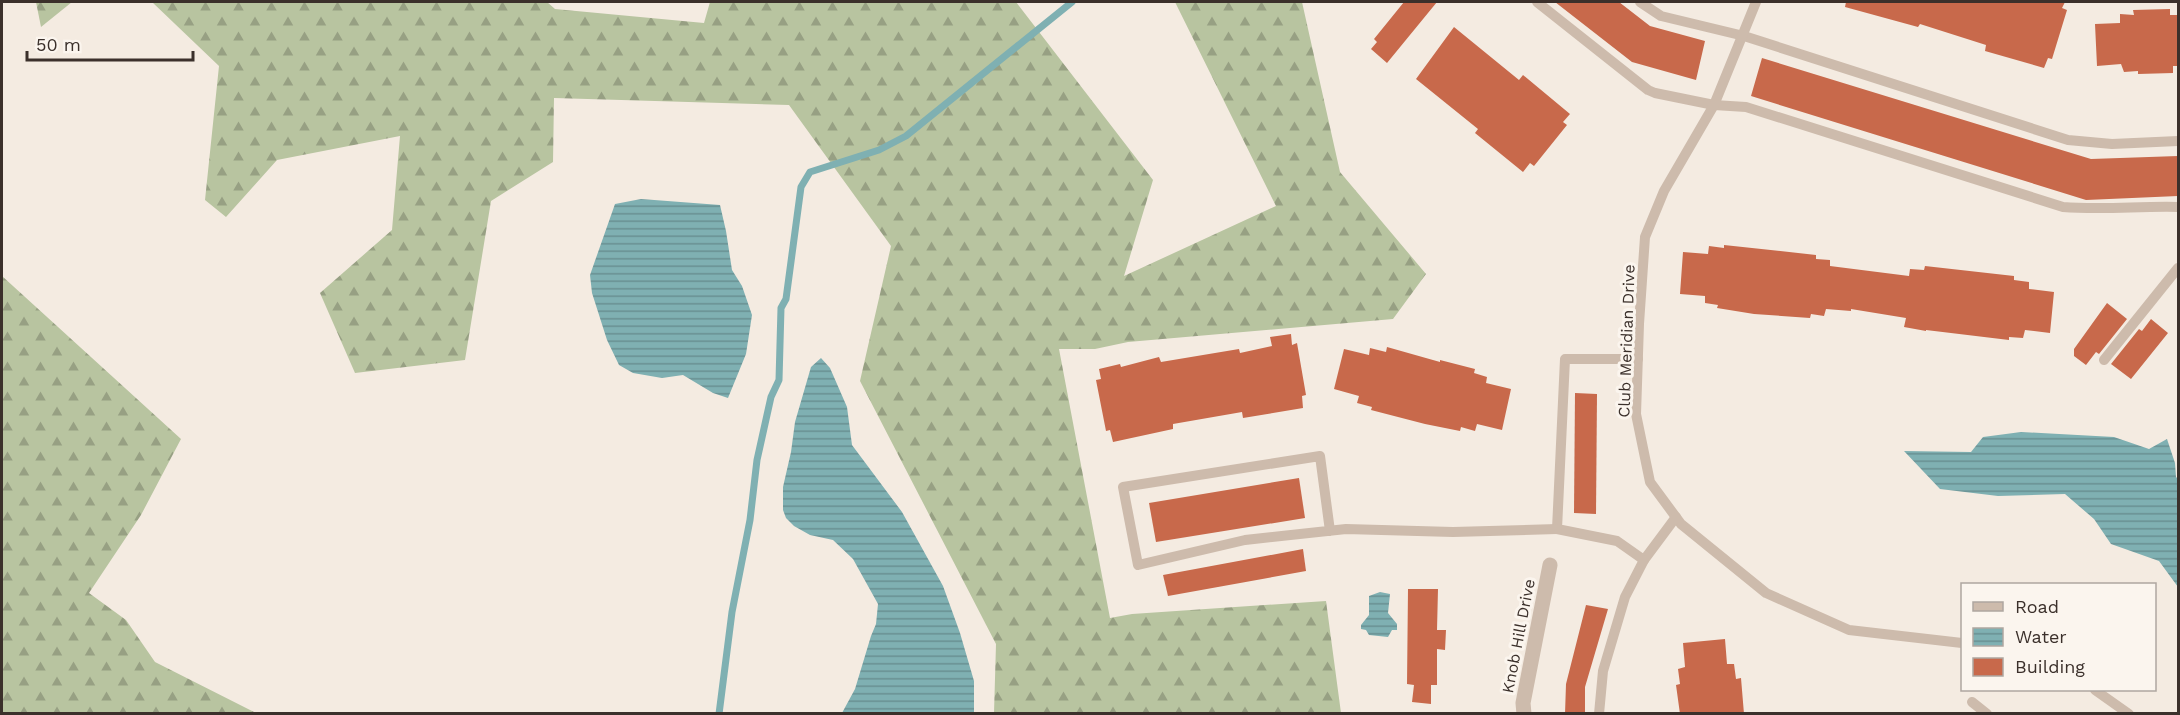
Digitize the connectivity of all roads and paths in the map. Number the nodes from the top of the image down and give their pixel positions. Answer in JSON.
{"nodes":[{"id":1,"x":1537,"y":2,"type":"edge"},
{"id":2,"x":1640,"y":2,"type":"edge"},
{"id":3,"x":1756,"y":2,"type":"edge"},
{"id":4,"x":1744,"y":36,"type":"junction"},
{"id":5,"x":1714,"y":105,"type":"junction"},
{"id":6,"x":2178,"y":141,"type":"edge"},
{"id":7,"x":2178,"y":207,"type":"edge"},
{"id":8,"x":2178,"y":268,"type":"edge"},
{"id":9,"x":1638,"y":359,"type":"junction"},
{"id":10,"x":2104,"y":360,"type":"dead end"},
{"id":11,"x":1676,"y":518,"type":"junction"},
{"id":12,"x":1557,"y":529,"type":"junction"},
{"id":13,"x":1330,"y":531,"type":"junction"},
{"id":14,"x":1644,"y":560,"type":"junction"},
{"id":15,"x":1550,"y":565,"type":"dead end"},
{"id":16,"x":1961,"y":643,"type":"edge"},
{"id":17,"x":2096,"y":691,"type":"edge"},
{"id":18,"x":1972,"y":702,"type":"dead end"},
{"id":19,"x":1524,"y":714,"type":"edge"},
{"id":20,"x":1599,"y":714,"type":"edge"},
{"id":21,"x":1987,"y":714,"type":"edge"},
{"id":22,"x":2129,"y":714,"type":"edge"}],
"edges":[{"from":1,"to":5,"type":"lane"},
{"from":2,"to":4,"type":"lane"},
{"from":3,"to":4,"type":"lane","name":"Club Meridian Drive"},
{"from":4,"to":5,"type":"lane","name":"Club Meridian Drive"},
{"from":4,"to":6,"type":"lane"},
{"from":5,"to":7,"type":"lane"},
{"from":5,"to":9,"type":"lane","name":"Club Meridian Drive"},
{"from":8,"to":10,"type":"lane"},
{"from":9,"to":11,"type":"lane","name":"Club Meridian Drive"},
{"from":9,"to":12,"type":"lane"},
{"from":11,"to":14,"type":"lane"},
{"from":11,"to":16,"type":"lane","name":"Club Meridian Drive"},
{"from":12,"to":13,"type":"lane"},
{"from":12,"to":14,"type":"lane"},
{"from":13,"to":13,"type":"lane"},
{"from":14,"to":20,"type":"lane"},
{"from":15,"to":19,"type":"street","name":"Knob Hill Drive"},
{"from":17,"to":22,"type":"lane"},
{"from":18,"to":21,"type":"lane"}]}
